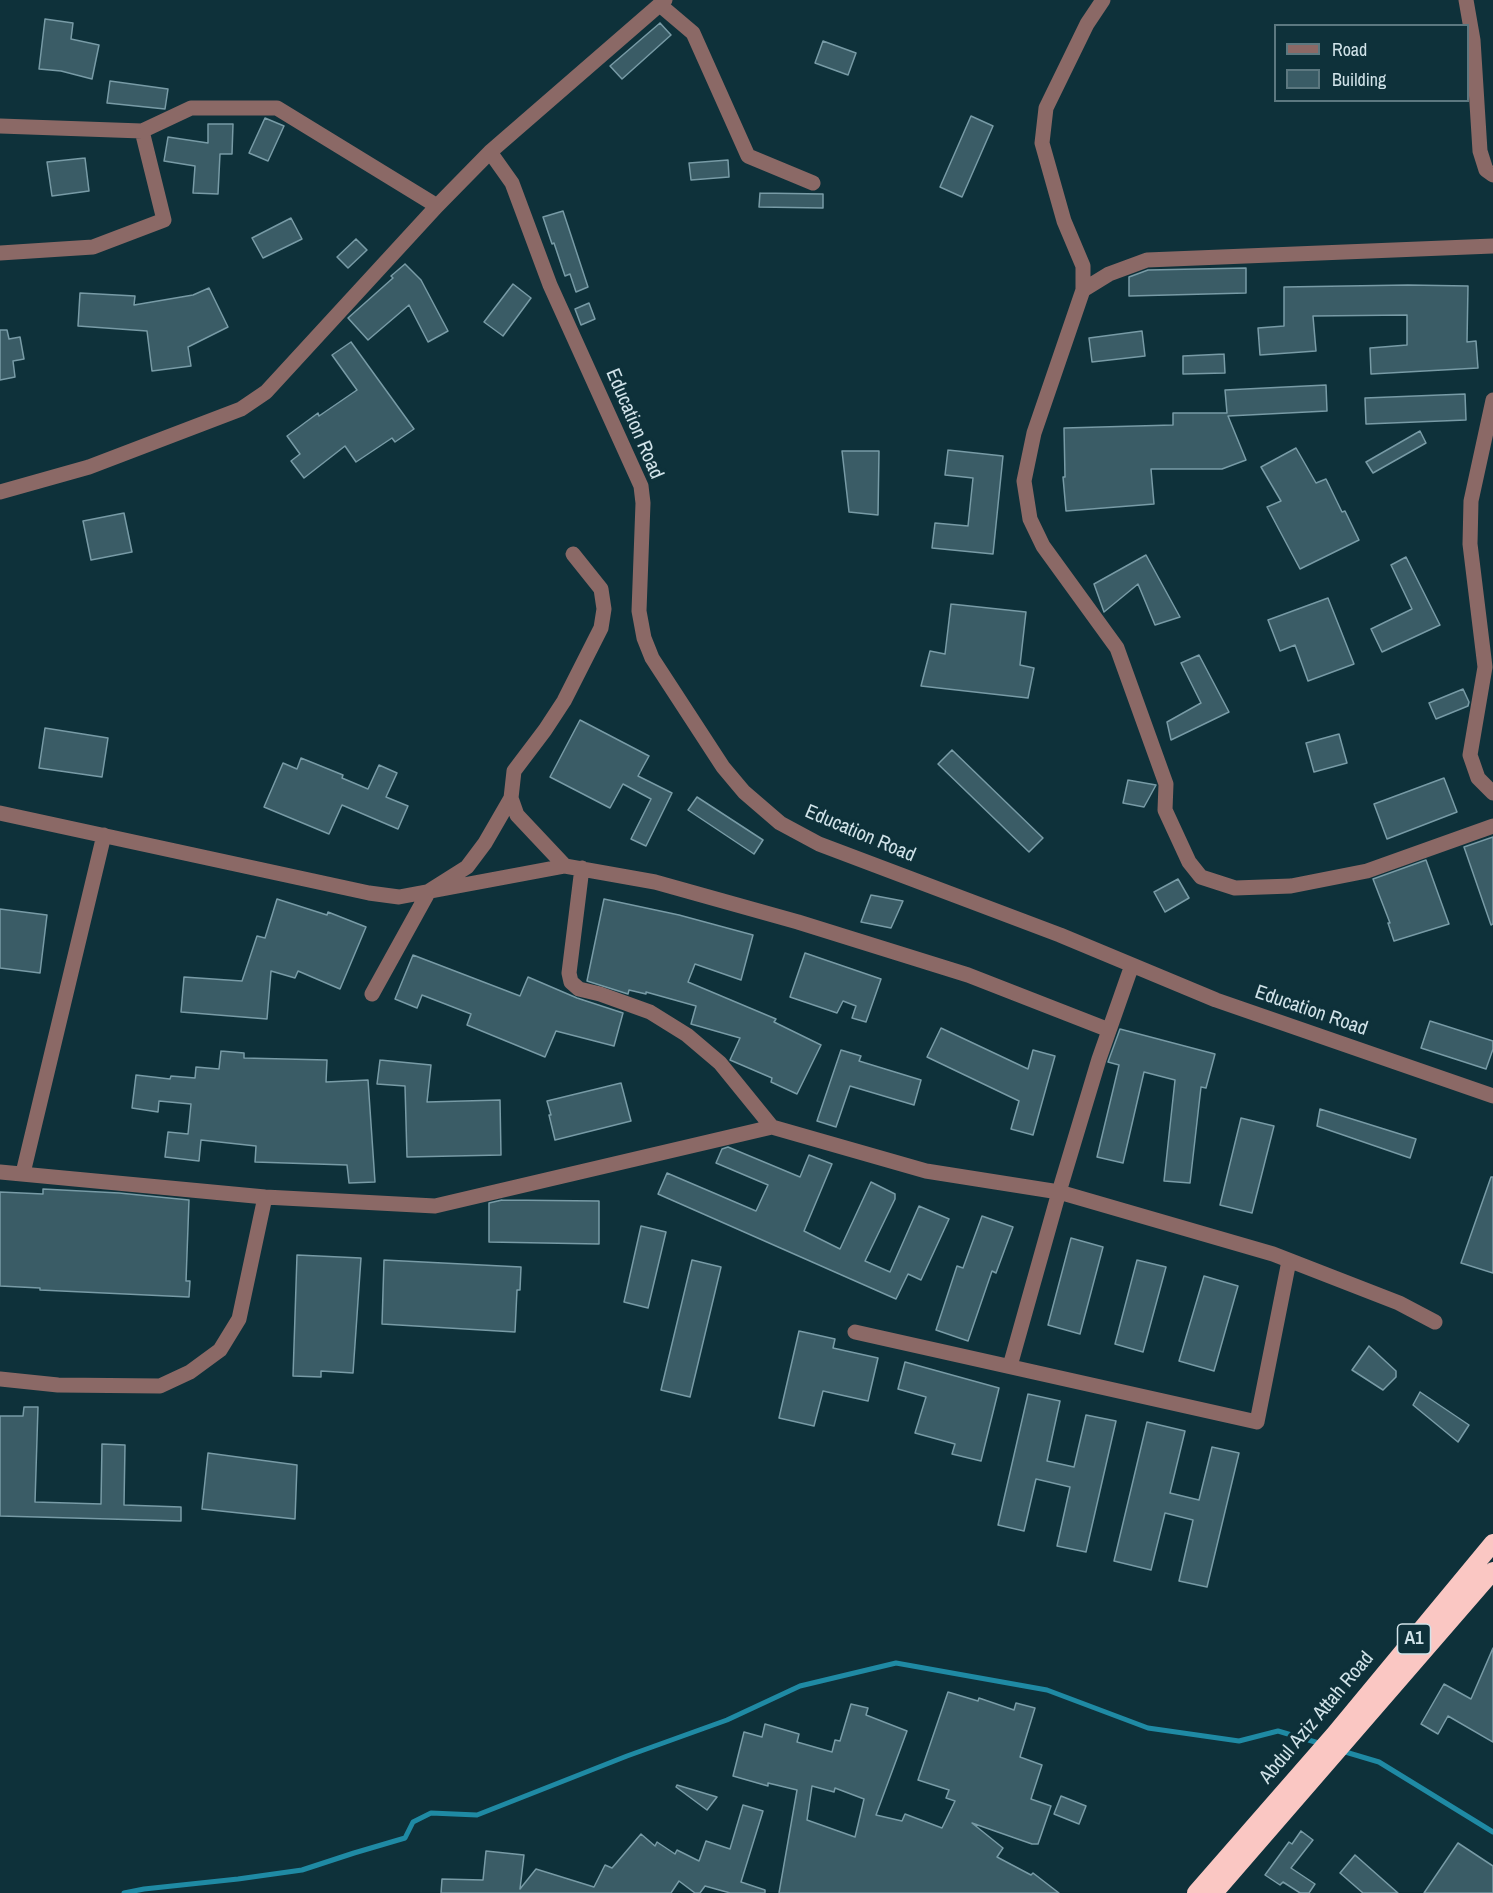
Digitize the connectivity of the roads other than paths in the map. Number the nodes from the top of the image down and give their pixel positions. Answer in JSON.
{"nodes":[{"id":1,"x":1103,"y":0,"type":"edge"},
{"id":2,"x":1466,"y":0,"type":"edge"},
{"id":3,"x":662,"y":3,"type":"edge"},
{"id":4,"x":0,"y":126,"type":"edge"},
{"id":5,"x":142,"y":130,"type":"junction"},
{"id":6,"x":490,"y":152,"type":"junction"},
{"id":7,"x":1493,"y":176,"type":"edge"},
{"id":8,"x":813,"y":183,"type":"dead end"},
{"id":9,"x":437,"y":206,"type":"junction"},
{"id":10,"x":1493,"y":246,"type":"edge"},
{"id":11,"x":0,"y":253,"type":"edge"},
{"id":12,"x":1083,"y":290,"type":"junction"},
{"id":13,"x":1493,"y":400,"type":"edge"},
{"id":14,"x":0,"y":492,"type":"edge"},
{"id":15,"x":573,"y":554,"type":"dead end"},
{"id":16,"x":1493,"y":793,"type":"edge"},
{"id":17,"x":511,"y":798,"type":"junction"},
{"id":18,"x":0,"y":813,"type":"edge"},
{"id":19,"x":1493,"y":826,"type":"edge"},
{"id":20,"x":104,"y":835,"type":"junction"},
{"id":21,"x":565,"y":866,"type":"junction"},
{"id":22,"x":582,"y":868,"type":"junction"},
{"id":23,"x":429,"y":891,"type":"junction"},
{"id":24,"x":1132,"y":965,"type":"junction"},
{"id":25,"x":372,"y":993,"type":"dead end"},
{"id":26,"x":1109,"y":1029,"type":"junction"},
{"id":27,"x":1493,"y":1096,"type":"edge"},
{"id":28,"x":772,"y":1127,"type":"junction"},
{"id":29,"x":0,"y":1172,"type":"edge"},
{"id":30,"x":23,"y":1173,"type":"junction"},
{"id":31,"x":1059,"y":1192,"type":"junction"},
{"id":32,"x":265,"y":1197,"type":"junction"},
{"id":33,"x":1289,"y":1261,"type":"junction"},
{"id":34,"x":1435,"y":1322,"type":"dead end"},
{"id":35,"x":855,"y":1332,"type":"dead end"},
{"id":36,"x":1010,"y":1366,"type":"junction"},
{"id":37,"x":0,"y":1379,"type":"edge"},
{"id":38,"x":1493,"y":1543,"type":"edge"},
{"id":39,"x":1493,"y":1570,"type":"edge"},
{"id":40,"x":1333,"y":1746,"type":"junction"},
{"id":41,"x":1196,"y":1893,"type":"edge"},
{"id":42,"x":1214,"y":1893,"type":"edge"}],
"edges":[{"from":1,"to":12,"type":"street"},
{"from":2,"to":7,"type":"street"},
{"from":3,"to":6,"type":"street"},
{"from":3,"to":8,"type":"street"},
{"from":4,"to":5,"type":"street"},
{"from":5,"to":9,"type":"street"},
{"from":5,"to":11,"type":"street"},
{"from":6,"to":9,"type":"street"},
{"from":6,"to":24,"type":"street","name":"Education Road"},
{"from":9,"to":14,"type":"street"},
{"from":10,"to":12,"type":"street"},
{"from":12,"to":19,"type":"street"},
{"from":13,"to":16,"type":"street"},
{"from":15,"to":17,"type":"street"},
{"from":17,"to":21,"type":"street"},
{"from":17,"to":23,"type":"street"},
{"from":18,"to":20,"type":"street"},
{"from":20,"to":23,"type":"street"},
{"from":20,"to":30,"type":"street"},
{"from":21,"to":22,"type":"street"},
{"from":21,"to":23,"type":"street"},
{"from":22,"to":26,"type":"street"},
{"from":22,"to":28,"type":"street"},
{"from":23,"to":25,"type":"street"},
{"from":24,"to":26,"type":"street"},
{"from":24,"to":27,"type":"street","name":"Education Road"},
{"from":26,"to":31,"type":"street"},
{"from":28,"to":31,"type":"street"},
{"from":28,"to":32,"type":"street"},
{"from":29,"to":30,"type":"street"},
{"from":30,"to":32,"type":"street"},
{"from":31,"to":33,"type":"street"},
{"from":31,"to":36,"type":"street"},
{"from":32,"to":37,"type":"street"},
{"from":33,"to":34,"type":"street"},
{"from":33,"to":36,"type":"street"},
{"from":35,"to":36,"type":"street"},
{"from":38,"to":40,"type":"highway","name":"Abdul Aziz Attah Road","number":"A1"},
{"from":39,"to":40,"type":"highway","name":"Abdul Aziz Attah Road","number":"A1"},
{"from":40,"to":41,"type":"highway","name":"Abdul Aziz Attah Road","number":"A1"},
{"from":40,"to":42,"type":"highway","name":"Abdul Aziz Attah Road","number":"A1"}]}
